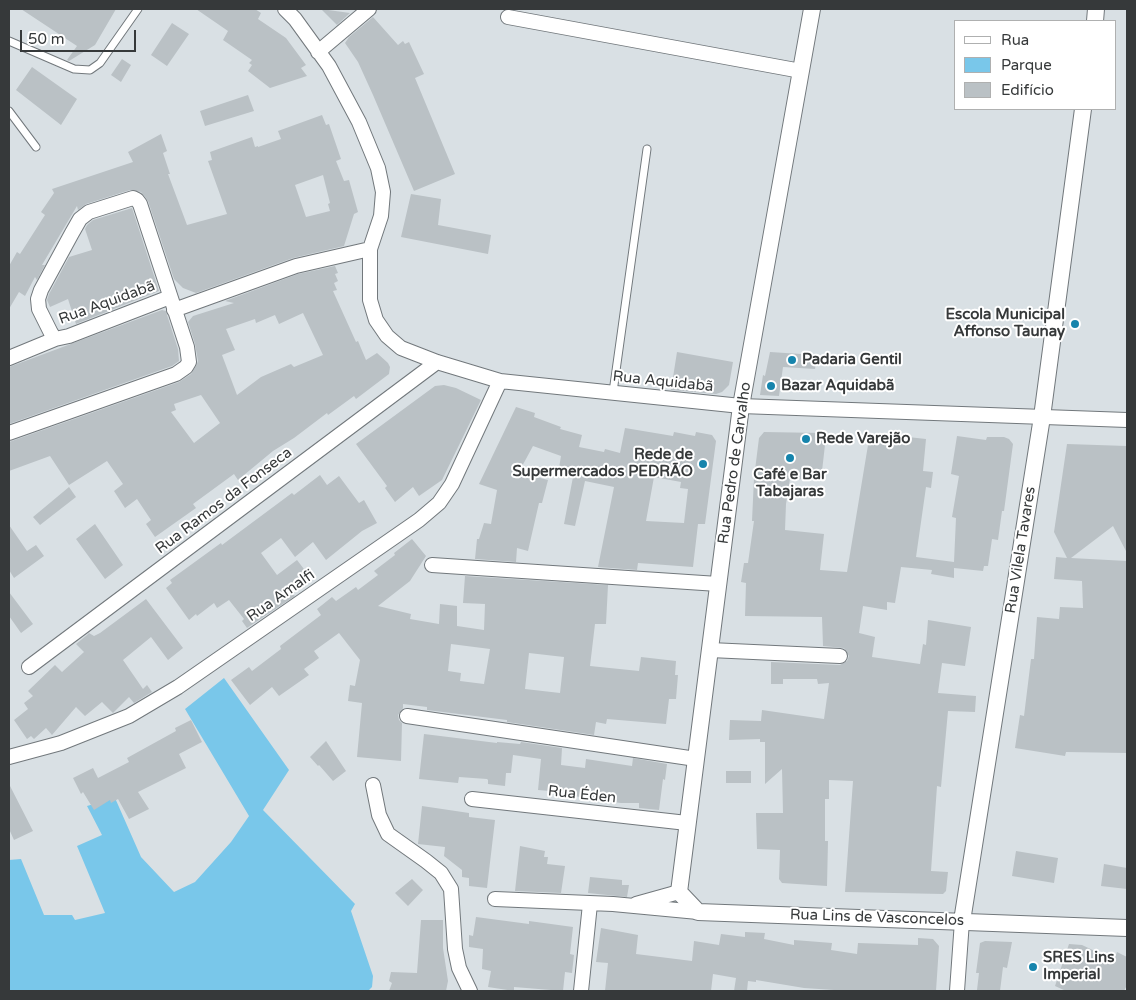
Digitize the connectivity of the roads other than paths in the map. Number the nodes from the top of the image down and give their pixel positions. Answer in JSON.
{"nodes":[{"id":1,"x":138,"y":9,"type":"edge"},
{"id":2,"x":285,"y":9,"type":"edge"},
{"id":3,"x":369,"y":9,"type":"edge"},
{"id":4,"x":812,"y":9,"type":"edge"},
{"id":5,"x":508,"y":17,"type":"dead end"},
{"id":6,"x":9,"y":41,"type":"edge"},
{"id":7,"x":318,"y":52,"type":"junction"},
{"id":8,"x":801,"y":71,"type":"junction"},
{"id":9,"x":1083,"y":110,"type":"edge"},
{"id":10,"x":9,"y":111,"type":"edge"},
{"id":11,"x":36,"y":147,"type":"dead end"},
{"id":12,"x":647,"y":149,"type":"dead end"},
{"id":13,"x":370,"y":249,"type":"junction"},
{"id":14,"x":172,"y":304,"type":"junction"},
{"id":15,"x":55,"y":339,"type":"junction"},
{"id":16,"x":9,"y":358,"type":"edge"},
{"id":17,"x":437,"y":362,"type":"junction"},
{"id":18,"x":500,"y":381,"type":"junction"},
{"id":19,"x":613,"y":392,"type":"junction"},
{"id":20,"x":741,"y":406,"type":"junction"},
{"id":21,"x":1042,"y":417,"type":"junction"},
{"id":22,"x":1127,"y":420,"type":"edge"},
{"id":23,"x":9,"y":433,"type":"edge"},
{"id":24,"x":432,"y":565,"type":"dead end"},
{"id":25,"x":718,"y":584,"type":"junction"},
{"id":26,"x":710,"y":650,"type":"junction"},
{"id":27,"x":840,"y":656,"type":"dead end"},
{"id":28,"x":29,"y":667,"type":"dead end"},
{"id":29,"x":407,"y":716,"type":"dead end"},
{"id":30,"x":9,"y":757,"type":"edge"},
{"id":31,"x":696,"y":760,"type":"junction"},
{"id":32,"x":373,"y":785,"type":"dead end"},
{"id":33,"x":472,"y":799,"type":"dead end"},
{"id":34,"x":687,"y":823,"type":"junction"},
{"id":35,"x":679,"y":892,"type":"junction"},
{"id":36,"x":495,"y":899,"type":"dead end"},
{"id":37,"x":590,"y":904,"type":"junction"},
{"id":38,"x":628,"y":906,"type":"junction"},
{"id":39,"x":698,"y":912,"type":"junction"},
{"id":40,"x":962,"y":921,"type":"junction"},
{"id":41,"x":1127,"y":928,"type":"edge"},
{"id":42,"x":470,"y":991,"type":"edge"},
{"id":43,"x":581,"y":991,"type":"edge"},
{"id":44,"x":957,"y":991,"type":"edge"}],
"edges":[{"from":1,"to":6,"type":"lane"},
{"from":2,"to":7,"type":"street","name":"Rua Aquidabã"},
{"from":3,"to":7,"type":"street"},
{"from":4,"to":8,"type":"street","name":"Rua Pedro de Carvalho"},
{"from":5,"to":8,"type":"street"},
{"from":7,"to":13,"type":"street","name":"Rua Aquidabã"},
{"from":8,"to":20,"type":"street","name":"Rua Pedro de Carvalho"},
{"from":9,"to":21,"type":"street","name":"Rua Vilela Tavares"},
{"from":10,"to":11,"type":"lane"},
{"from":12,"to":19,"type":"lane"},
{"from":13,"to":14,"type":"street","name":"Rua Aquidabã"},
{"from":13,"to":17,"type":"street","name":"Rua Aquidabã"},
{"from":14,"to":15,"type":"street","name":"Rua Aquidabã"},
{"from":14,"to":15,"type":"street","name":"Rua Aquidabã"},
{"from":14,"to":23,"type":"street","name":"Rua Aquidabã"},
{"from":15,"to":16,"type":"street"},
{"from":17,"to":18,"type":"street","name":"Rua Aquidabã"},
{"from":17,"to":28,"type":"street","name":"Rua Ramos da Fonseca"},
{"from":18,"to":19,"type":"street","name":"Rua Aquidabã"},
{"from":18,"to":30,"type":"street","name":"Rua Amalfi"},
{"from":19,"to":20,"type":"street","name":"Rua Aquidabã"},
{"from":20,"to":21,"type":"street","name":"Rua Aquidabã"},
{"from":20,"to":25,"type":"street","name":"Rua Pedro de Carvalho"},
{"from":21,"to":22,"type":"street","name":"Rua Aquidabã"},
{"from":21,"to":40,"type":"street","name":"Rua Vilela Tavares"},
{"from":24,"to":25,"type":"street"},
{"from":25,"to":26,"type":"street","name":"Rua Pedro de Carvalho"},
{"from":26,"to":27,"type":"street"},
{"from":26,"to":31,"type":"street","name":"Rua Pedro de Carvalho"},
{"from":29,"to":31,"type":"street"},
{"from":31,"to":34,"type":"street","name":"Rua Pedro de Carvalho"},
{"from":32,"to":42,"type":"street"},
{"from":33,"to":34,"type":"street","name":"Rua Éden"},
{"from":34,"to":35,"type":"street","name":"Rua Pedro de Carvalho"},
{"from":35,"to":38,"type":"street","name":"Rua Lins de Vasconcelos"},
{"from":35,"to":39,"type":"street"},
{"from":36,"to":37,"type":"street","name":"Rua Lins de Vasconcelos"},
{"from":37,"to":38,"type":"street","name":"Rua Lins de Vasconcelos"},
{"from":37,"to":43,"type":"street"},
{"from":38,"to":39,"type":"street","name":"Rua Lins de Vasconcelos"},
{"from":39,"to":40,"type":"street","name":"Rua Lins de Vasconcelos"},
{"from":40,"to":41,"type":"street","name":"Rua Lins de Vasconcelos"},
{"from":40,"to":44,"type":"street","name":"Rua Vilela Tavares"}]}
